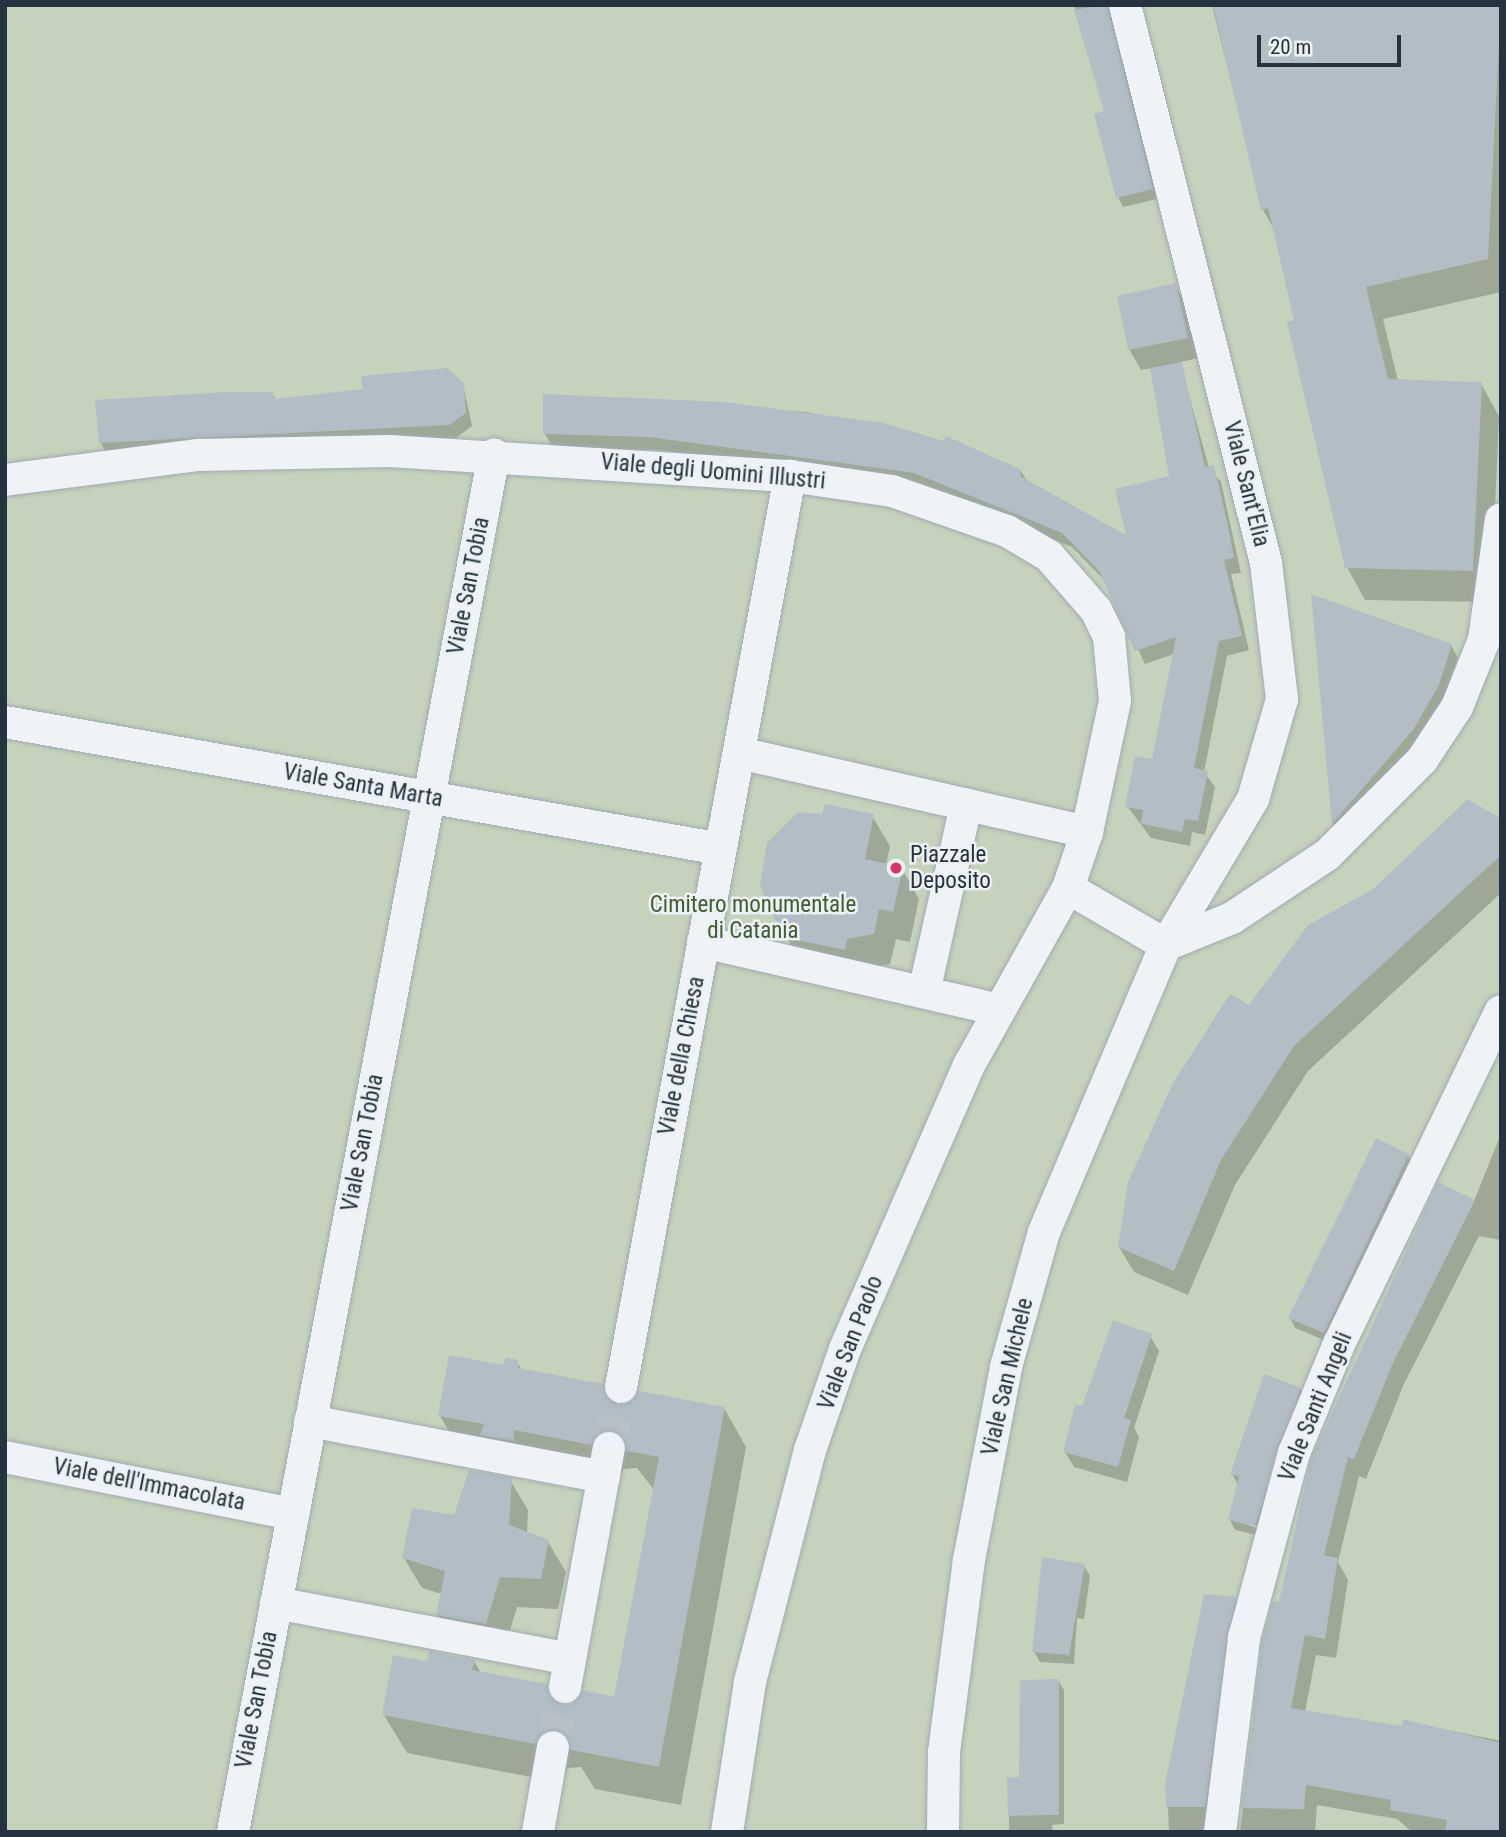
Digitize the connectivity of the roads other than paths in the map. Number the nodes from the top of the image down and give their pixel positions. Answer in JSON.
{"nodes":[{"id":1,"x":1125,"y":5,"type":"edge"},
{"id":2,"x":494,"y":455,"type":"junction"},
{"id":3,"x":790,"y":476,"type":"junction"},
{"id":4,"x":5,"y":480,"type":"edge"},
{"id":5,"x":1501,"y":519,"type":"edge"},
{"id":6,"x":5,"y":722,"type":"edge"},
{"id":7,"x":739,"y":753,"type":"junction"},
{"id":8,"x":429,"y":798,"type":"junction"},
{"id":9,"x":966,"y":805,"type":"junction"},
{"id":10,"x":1087,"y":832,"type":"junction"},
{"id":11,"x":721,"y":849,"type":"junction"},
{"id":12,"x":1068,"y":888,"type":"junction"},
{"id":13,"x":703,"y":942,"type":"junction"},
{"id":14,"x":1166,"y":945,"type":"junction"},
{"id":15,"x":924,"y":992,"type":"junction"},
{"id":16,"x":996,"y":1009,"type":"junction"},
{"id":17,"x":1501,"y":1012,"type":"edge"},
{"id":18,"x":621,"y":1387,"type":"tunnel mouth"},
{"id":19,"x":310,"y":1421,"type":"junction"},
{"id":20,"x":5,"y":1457,"type":"edge"},
{"id":21,"x":293,"y":1514,"type":"junction"},
{"id":22,"x":276,"y":1603,"type":"junction"},
{"id":23,"x":553,"y":1747,"type":"tunnel mouth"},
{"id":24,"x":233,"y":1832,"type":"edge"},
{"id":25,"x":538,"y":1832,"type":"edge"},
{"id":26,"x":727,"y":1832,"type":"edge"},
{"id":27,"x":943,"y":1832,"type":"edge"},
{"id":28,"x":1220,"y":1832,"type":"edge"}],
"edges":[{"from":1,"to":14,"type":"street","name":"Viale Sant'Elia"},
{"from":2,"to":3,"type":"street","name":"Viale degli Uomini Illustri"},
{"from":2,"to":4,"type":"street","name":"Viale degli Uomini Illustri"},
{"from":2,"to":8,"type":"street","name":"Viale San Tobia"},
{"from":3,"to":7,"type":"street","name":"Viale della Chiesa"},
{"from":3,"to":10,"type":"street","name":"Viale degli Uomini Illustri"},
{"from":5,"to":14,"type":"street"},
{"from":6,"to":8,"type":"street","name":"Viale Santa Marta"},
{"from":7,"to":9,"type":"street"},
{"from":7,"to":11,"type":"street","name":"Viale della Chiesa"},
{"from":8,"to":11,"type":"street","name":"Viale Santa Marta"},
{"from":8,"to":19,"type":"street","name":"Viale San Tobia"},
{"from":9,"to":10,"type":"street"},
{"from":9,"to":15,"type":"street"},
{"from":10,"to":12,"type":"street","name":"Viale degli Uomini Illustri"},
{"from":11,"to":13,"type":"street","name":"Viale della Chiesa"},
{"from":12,"to":14,"type":"street"},
{"from":12,"to":16,"type":"street","name":"Viale San Paolo"},
{"from":13,"to":15,"type":"street"},
{"from":13,"to":18,"type":"street","name":"Viale della Chiesa"},
{"from":14,"to":27,"type":"street","name":"Viale San Michele"},
{"from":15,"to":16,"type":"street"},
{"from":16,"to":26,"type":"street","name":"Viale San Paolo"},
{"from":17,"to":28,"type":"street","name":"Viale Santi Angeli"},
{"from":19,"to":21,"type":"street","name":"Viale San Tobia"},
{"from":19,"to":22,"type":"street"},
{"from":20,"to":21,"type":"street","name":"Viale dell'Immacolata"},
{"from":21,"to":22,"type":"street","name":"Viale San Tobia"},
{"from":22,"to":24,"type":"street","name":"Viale San Tobia"},
{"from":23,"to":25,"type":"street"}]}
